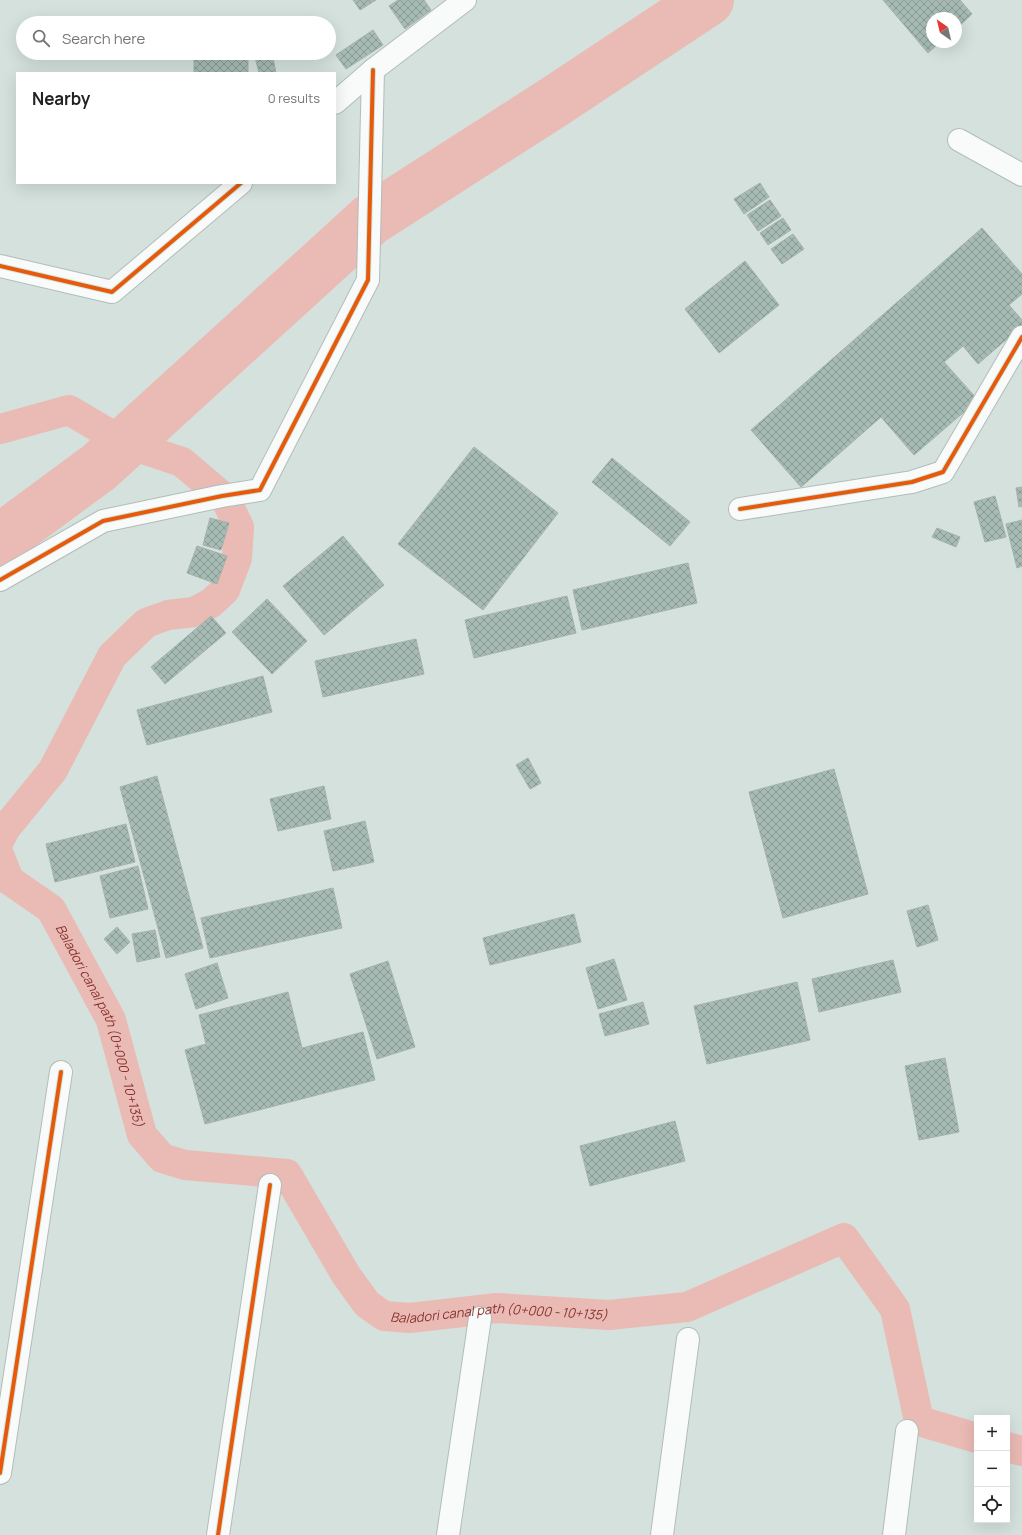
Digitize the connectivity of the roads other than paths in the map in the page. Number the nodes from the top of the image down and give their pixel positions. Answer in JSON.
{"nodes":[{"id":1,"x":465,"y":0,"type":"edge"},
{"id":2,"x":373,"y":70,"type":"junction"},
{"id":3,"x":336,"y":102,"type":"edge"},
{"id":4,"x":959,"y":140,"type":"dead end"},
{"id":5,"x":1022,"y":175,"type":"edge"},
{"id":6,"x":240,"y":184,"type":"edge"},
{"id":7,"x":0,"y":266,"type":"edge"},
{"id":8,"x":1022,"y":337,"type":"edge"},
{"id":9,"x":740,"y":509,"type":"dead end"},
{"id":10,"x":0,"y":580,"type":"edge"},
{"id":11,"x":61,"y":1072,"type":"dead end"},
{"id":12,"x":270,"y":1184,"type":"dead end"},
{"id":13,"x":480,"y":1318,"type":"dead end"},
{"id":14,"x":688,"y":1339,"type":"dead end"},
{"id":15,"x":908,"y":1431,"type":"dead end"},
{"id":16,"x":0,"y":1473,"type":"edge"},
{"id":17,"x":218,"y":1535,"type":"edge"},
{"id":18,"x":448,"y":1535,"type":"edge"},
{"id":19,"x":662,"y":1535,"type":"edge"},
{"id":20,"x":894,"y":1535,"type":"edge"}],
"edges":[{"from":1,"to":2,"type":"street"},
{"from":2,"to":3,"type":"street"},
{"from":2,"to":10,"type":"street"},
{"from":4,"to":5,"type":"street"},
{"from":6,"to":7,"type":"street"},
{"from":8,"to":9,"type":"street"},
{"from":11,"to":16,"type":"street"},
{"from":12,"to":17,"type":"street"},
{"from":13,"to":18,"type":"street"},
{"from":14,"to":19,"type":"street"},
{"from":15,"to":20,"type":"street"}]}
